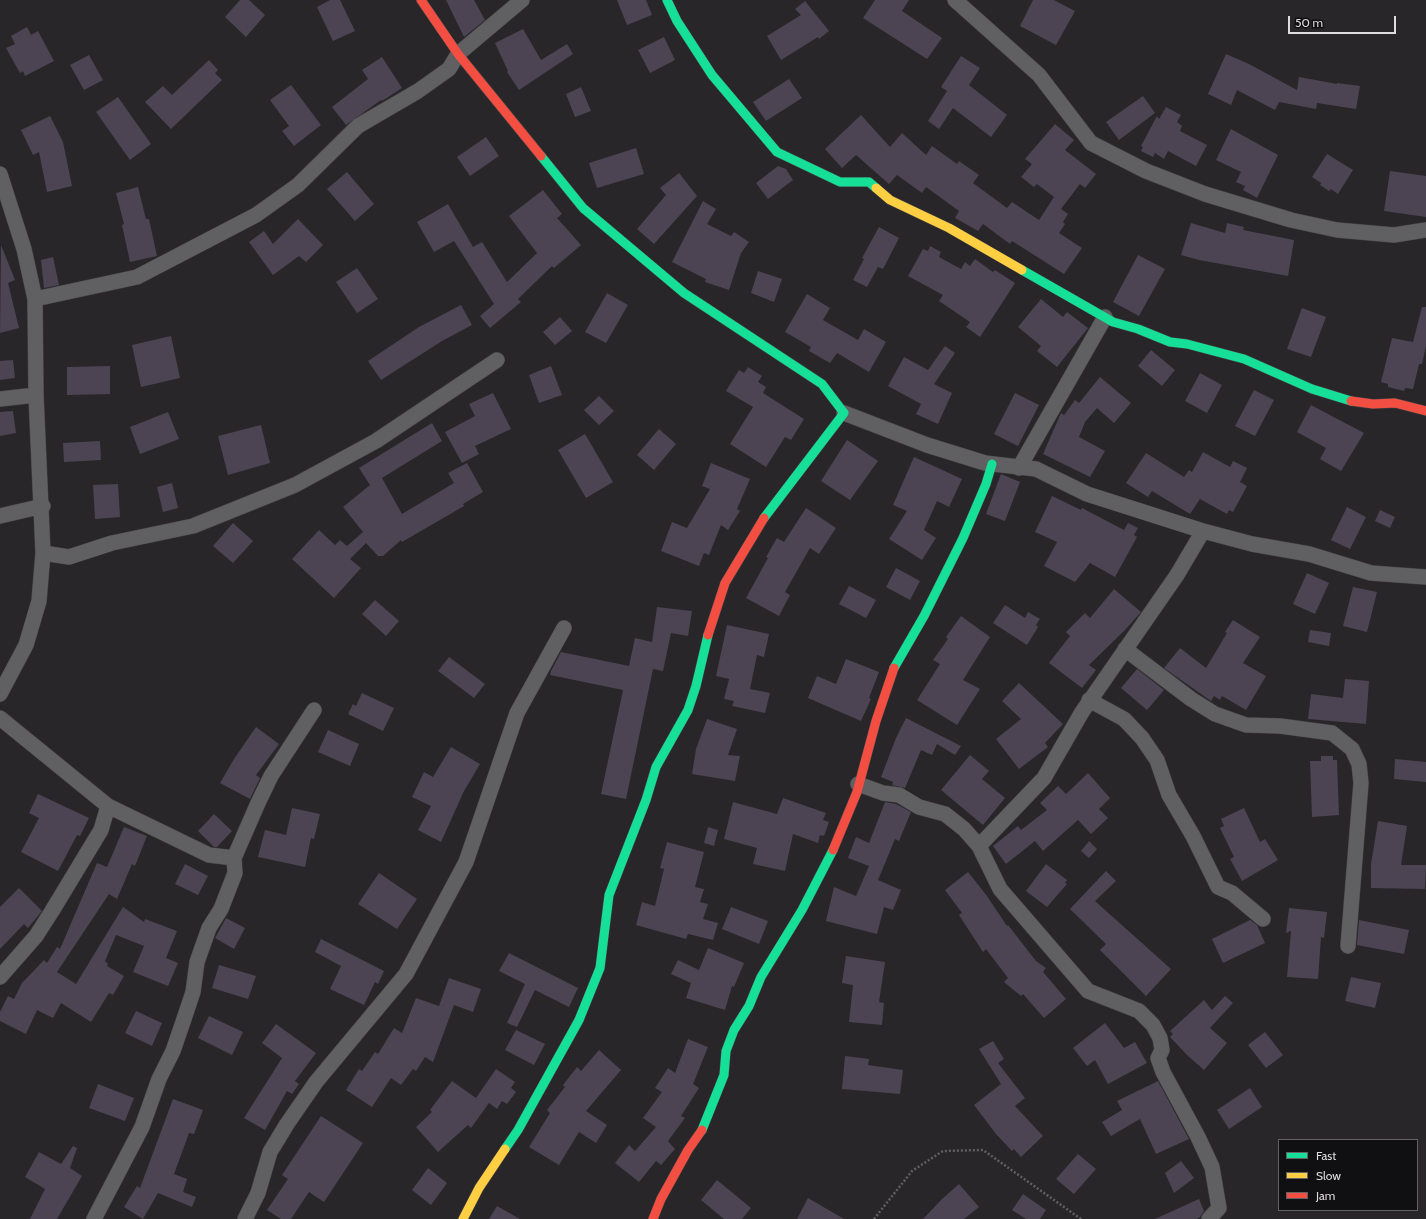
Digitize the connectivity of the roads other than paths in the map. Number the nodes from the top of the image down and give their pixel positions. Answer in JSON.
{"nodes":[{"id":1,"x":421,"y":0,"type":"edge"},
{"id":2,"x":522,"y":0,"type":"edge"},
{"id":3,"x":667,"y":0,"type":"edge"},
{"id":4,"x":955,"y":0,"type":"edge"},
{"id":5,"x":458,"y":54,"type":"junction"},
{"id":6,"x":0,"y":174,"type":"edge"},
{"id":7,"x":1426,"y":230,"type":"edge"},
{"id":8,"x":35,"y":299,"type":"junction"},
{"id":9,"x":1105,"y":317,"type":"junction"},
{"id":10,"x":497,"y":360,"type":"dead end"},
{"id":11,"x":36,"y":395,"type":"junction"},
{"id":12,"x":0,"y":399,"type":"edge"},
{"id":13,"x":1426,"y":411,"type":"edge"},
{"id":14,"x":844,"y":413,"type":"junction"},
{"id":15,"x":992,"y":464,"type":"junction"},
{"id":16,"x":1018,"y":468,"type":"junction"},
{"id":17,"x":43,"y":506,"type":"junction"},
{"id":18,"x":0,"y":516,"type":"edge"},
{"id":19,"x":1204,"y":531,"type":"junction"},
{"id":20,"x":43,"y":552,"type":"junction"},
{"id":21,"x":1426,"y":577,"type":"edge"},
{"id":22,"x":564,"y":628,"type":"dead end"},
{"id":23,"x":1125,"y":649,"type":"junction"},
{"id":24,"x":0,"y":694,"type":"edge"},
{"id":25,"x":1089,"y":700,"type":"junction"},
{"id":26,"x":314,"y":710,"type":"dead end"},
{"id":27,"x":0,"y":718,"type":"edge"},
{"id":28,"x":858,"y":784,"type":"junction"},
{"id":29,"x":108,"y":806,"type":"junction"},
{"id":30,"x":979,"y":846,"type":"junction"},
{"id":31,"x":234,"y":858,"type":"junction"},
{"id":32,"x":1263,"y":919,"type":"dead end"},
{"id":33,"x":1348,"y":946,"type":"dead end"},
{"id":34,"x":0,"y":977,"type":"edge"},
{"id":35,"x":94,"y":1219,"type":"edge"},
{"id":36,"x":245,"y":1219,"type":"edge"},
{"id":37,"x":463,"y":1219,"type":"edge"},
{"id":38,"x":653,"y":1219,"type":"edge"},
{"id":39,"x":1209,"y":1219,"type":"edge"}],
"edges":[{"from":1,"to":5,"type":"street"},
{"from":2,"to":5,"type":"street"},
{"from":3,"to":9,"type":"street"},
{"from":4,"to":7,"type":"street"},
{"from":5,"to":8,"type":"street"},
{"from":5,"to":14,"type":"street"},
{"from":6,"to":8,"type":"street"},
{"from":8,"to":11,"type":"street"},
{"from":9,"to":13,"type":"street"},
{"from":9,"to":16,"type":"street"},
{"from":10,"to":20,"type":"street"},
{"from":11,"to":12,"type":"street"},
{"from":11,"to":17,"type":"street"},
{"from":14,"to":15,"type":"street"},
{"from":14,"to":37,"type":"street"},
{"from":15,"to":16,"type":"street"},
{"from":15,"to":28,"type":"street"},
{"from":16,"to":19,"type":"street"},
{"from":17,"to":18,"type":"street"},
{"from":17,"to":20,"type":"street"},
{"from":19,"to":21,"type":"street"},
{"from":19,"to":23,"type":"street"},
{"from":20,"to":24,"type":"street"},
{"from":22,"to":36,"type":"street"},
{"from":23,"to":25,"type":"street"},
{"from":23,"to":33,"type":"street"},
{"from":25,"to":30,"type":"street"},
{"from":25,"to":32,"type":"street"},
{"from":26,"to":31,"type":"street"},
{"from":27,"to":29,"type":"street"},
{"from":28,"to":30,"type":"street"},
{"from":28,"to":38,"type":"street"},
{"from":29,"to":31,"type":"street"},
{"from":29,"to":34,"type":"street"},
{"from":30,"to":39,"type":"street"},
{"from":31,"to":35,"type":"street"}]}
